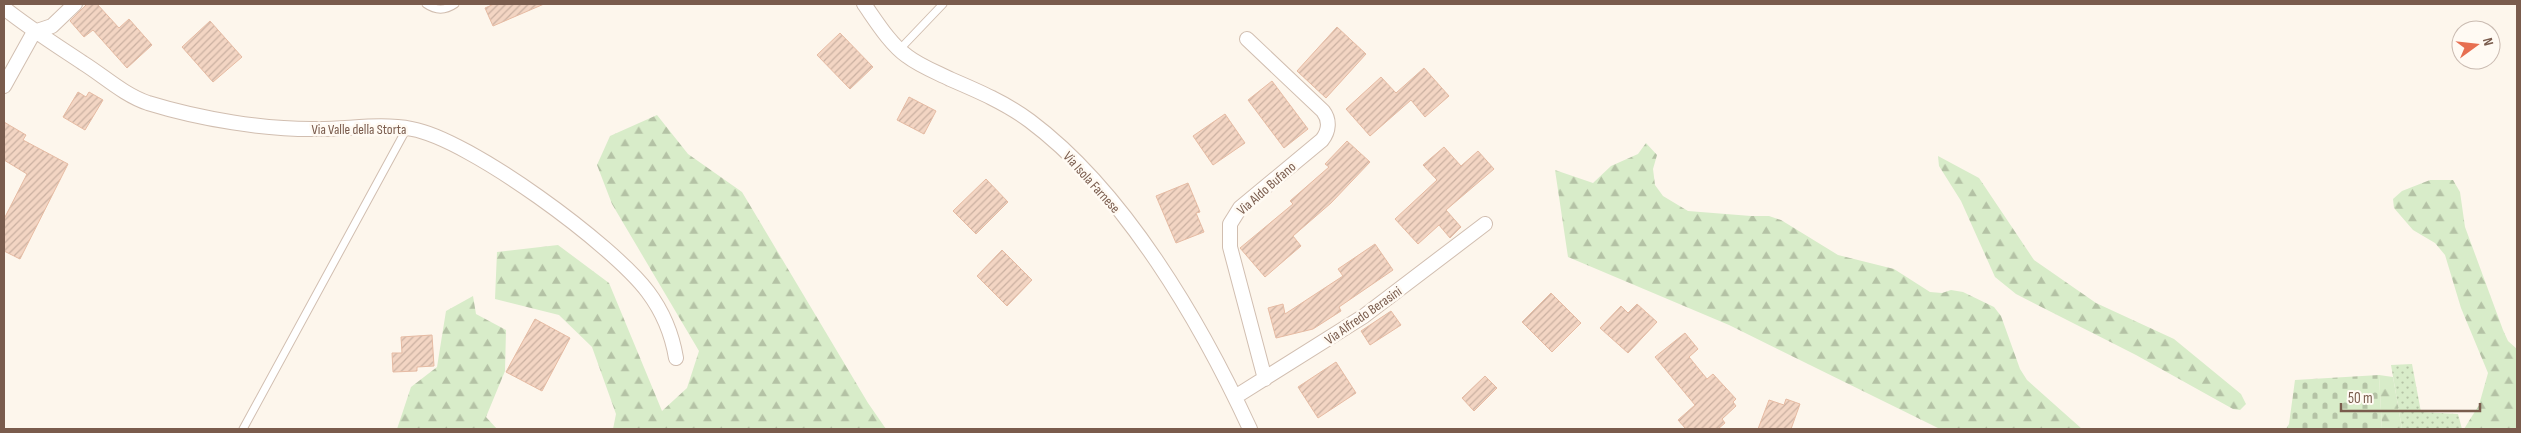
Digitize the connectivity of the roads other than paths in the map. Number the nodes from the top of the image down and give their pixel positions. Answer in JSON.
{"nodes":[{"id":1,"x":75,"y":4,"type":"edge"},
{"id":2,"x":426,"y":4,"type":"edge"},
{"id":3,"x":455,"y":4,"type":"edge"},
{"id":4,"x":864,"y":4,"type":"edge"},
{"id":5,"x":943,"y":4,"type":"edge"},
{"id":6,"x":4,"y":8,"type":"edge"},
{"id":7,"x":34,"y":32,"type":"junction"},
{"id":8,"x":1247,"y":39,"type":"dead end"},
{"id":9,"x":900,"y":49,"type":"junction"},
{"id":10,"x":4,"y":86,"type":"edge"},
{"id":11,"x":406,"y":128,"type":"junction"},
{"id":12,"x":1485,"y":224,"type":"dead end"},
{"id":13,"x":676,"y":358,"type":"dead end"},
{"id":14,"x":1265,"y":379,"type":"junction"},
{"id":15,"x":1235,"y":397,"type":"junction"},
{"id":16,"x":243,"y":429,"type":"edge"},
{"id":17,"x":1250,"y":429,"type":"edge"}],
"edges":[{"from":1,"to":7,"type":"street"},
{"from":2,"to":3,"type":"lane"},
{"from":4,"to":9,"type":"street","name":"Via Isola Farnese"},
{"from":5,"to":9,"type":"lane"},
{"from":6,"to":7,"type":"street","name":"Via Valle della Storta"},
{"from":7,"to":10,"type":"street"},
{"from":7,"to":11,"type":"street","name":"Via Valle della Storta"},
{"from":8,"to":14,"type":"street","name":"Via Aldo Bufano"},
{"from":9,"to":15,"type":"street","name":"Via Isola Farnese"},
{"from":11,"to":13,"type":"street","name":"Via Valle della Storta"},
{"from":11,"to":16,"type":"lane"},
{"from":12,"to":14,"type":"street","name":"Via Alfredo Berasini"},
{"from":14,"to":15,"type":"street","name":"Via Alfredo Berasini"},
{"from":15,"to":17,"type":"street","name":"Via Isola Farnese"}]}
